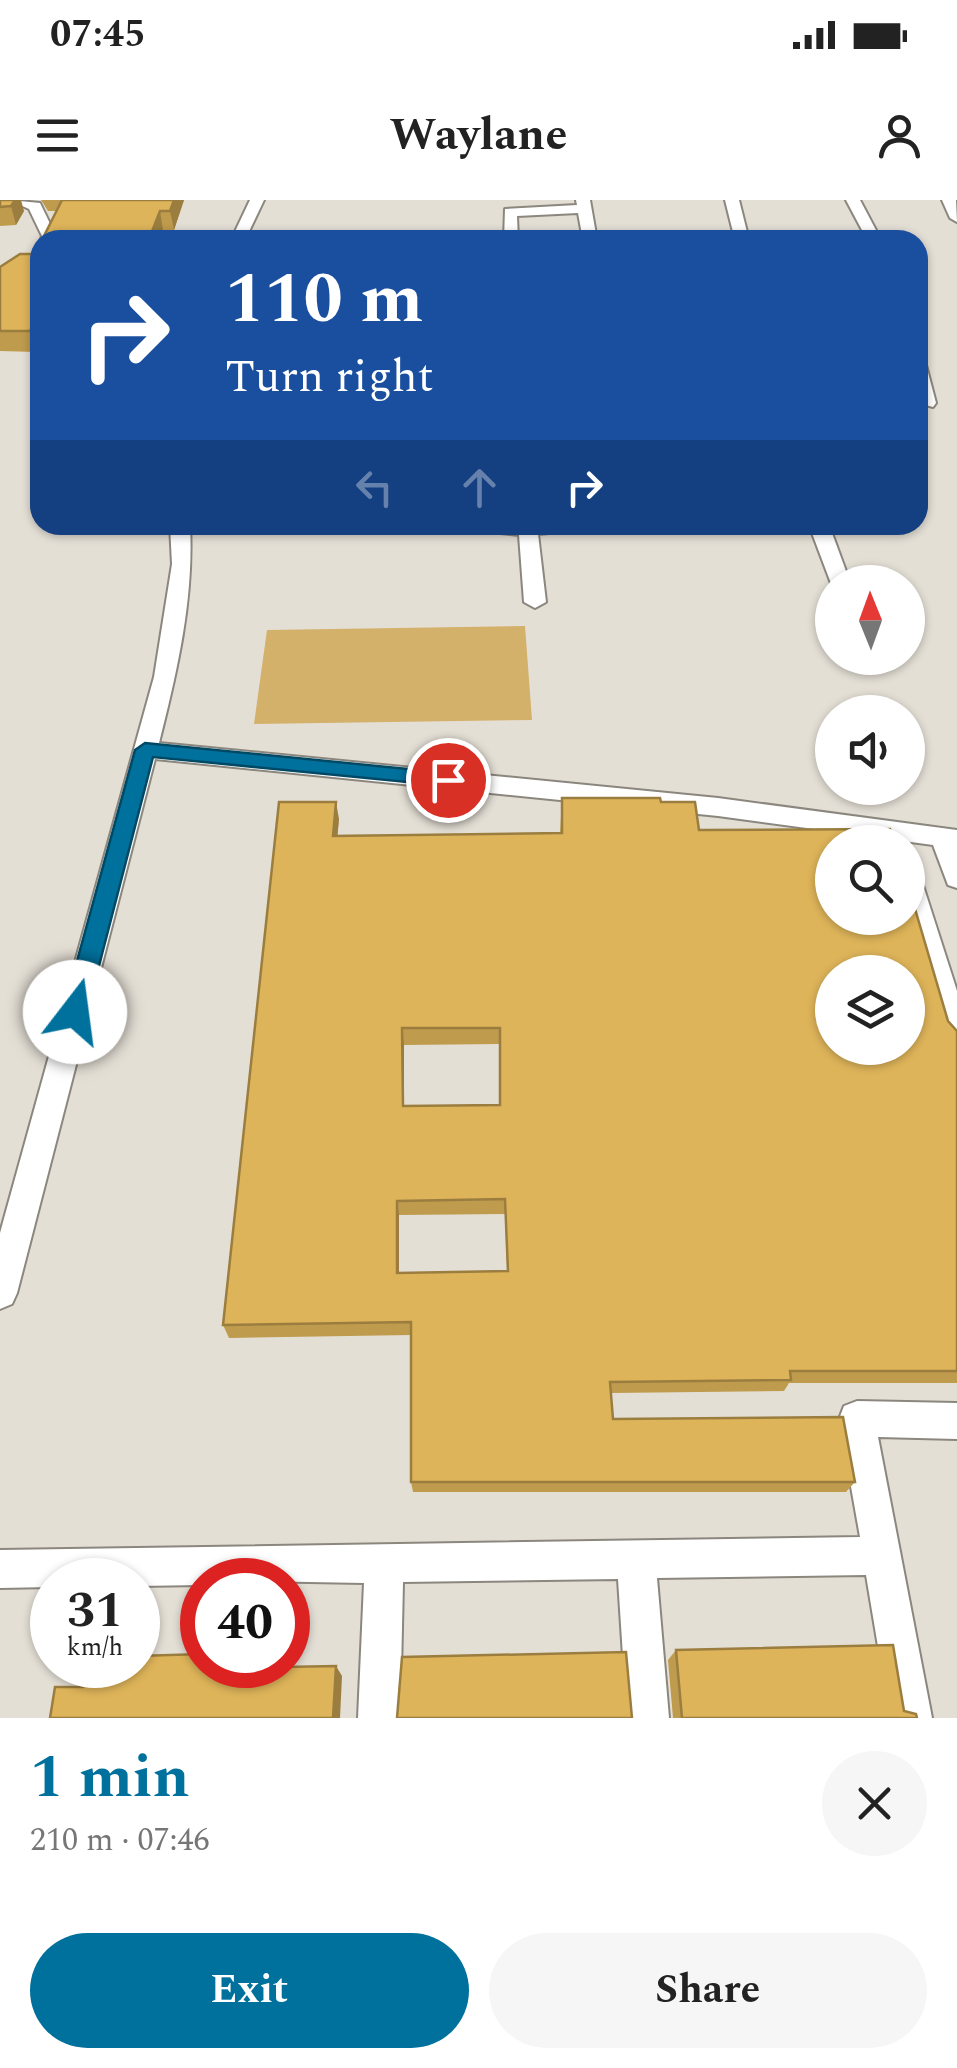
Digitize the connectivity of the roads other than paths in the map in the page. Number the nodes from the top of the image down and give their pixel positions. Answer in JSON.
{"nodes":[{"id":1,"x":48,"y":200,"type":"edge"},
{"id":2,"x":257,"y":200,"type":"edge"},
{"id":3,"x":732,"y":200,"type":"edge"},
{"id":4,"x":853,"y":200,"type":"edge"},
{"id":5,"x":949,"y":200,"type":"edge"},
{"id":6,"x":22,"y":201,"type":"edge"},
{"id":7,"x":584,"y":205,"type":"edge"},
{"id":8,"x":957,"y":218,"type":"edge"},
{"id":9,"x":47,"y":230,"type":"edge"},
{"id":10,"x":243,"y":230,"type":"edge"},
{"id":11,"x":511,"y":230,"type":"edge"},
{"id":12,"x":588,"y":230,"type":"edge"},
{"id":13,"x":740,"y":230,"type":"edge"},
{"id":14,"x":868,"y":230,"type":"edge"},
{"id":15,"x":181,"y":535,"type":"edge"},
{"id":16,"x":528,"y":535,"type":"edge"},
{"id":17,"x":823,"y":535,"type":"edge"},
{"id":18,"x":834,"y":565,"type":"edge"},
{"id":19,"x":535,"y":602,"type":"dead end"},
{"id":20,"x":145,"y":750,"type":"junction"},
{"id":21,"x":827,"y":825,"type":"edge"},
{"id":22,"x":925,"y":837,"type":"edge"},
{"id":23,"x":950,"y":838,"type":"edge"},
{"id":24,"x":957,"y":878,"type":"edge"},
{"id":25,"x":925,"y":933,"type":"edge"},
{"id":26,"x":957,"y":1036,"type":"edge"},
{"id":27,"x":0,"y":1293,"type":"edge"},
{"id":28,"x":957,"y":1421,"type":"edge"},
{"id":29,"x":882,"y":1556,"type":"junction"},
{"id":30,"x":636,"y":1560,"type":"junction"},
{"id":31,"x":384,"y":1563,"type":"junction"},
{"id":32,"x":0,"y":1568,"type":"edge"},
{"id":33,"x":378,"y":1718,"type":"edge"},
{"id":34,"x":648,"y":1718,"type":"edge"},
{"id":35,"x":911,"y":1718,"type":"edge"}],
"edges":[{"from":1,"to":6,"type":"street"},
{"from":2,"to":10,"type":"street"},
{"from":3,"to":13,"type":"street"},
{"from":4,"to":14,"type":"street"},
{"from":5,"to":8,"type":"street"},
{"from":6,"to":9,"type":"street"},
{"from":7,"to":11,"type":"street"},
{"from":7,"to":12,"type":"street"},
{"from":15,"to":20,"type":"street"},
{"from":16,"to":19,"type":"street"},
{"from":17,"to":18,"type":"street"},
{"from":20,"to":21,"type":"street"},
{"from":20,"to":27,"type":"street"},
{"from":22,"to":23,"type":"street"},
{"from":23,"to":24,"type":"street"},
{"from":25,"to":26,"type":"street"},
{"from":28,"to":29,"type":"street"},
{"from":29,"to":30,"type":"street"},
{"from":29,"to":35,"type":"street"},
{"from":30,"to":31,"type":"street"},
{"from":30,"to":34,"type":"street"},
{"from":31,"to":32,"type":"street"},
{"from":31,"to":33,"type":"street"}]}
